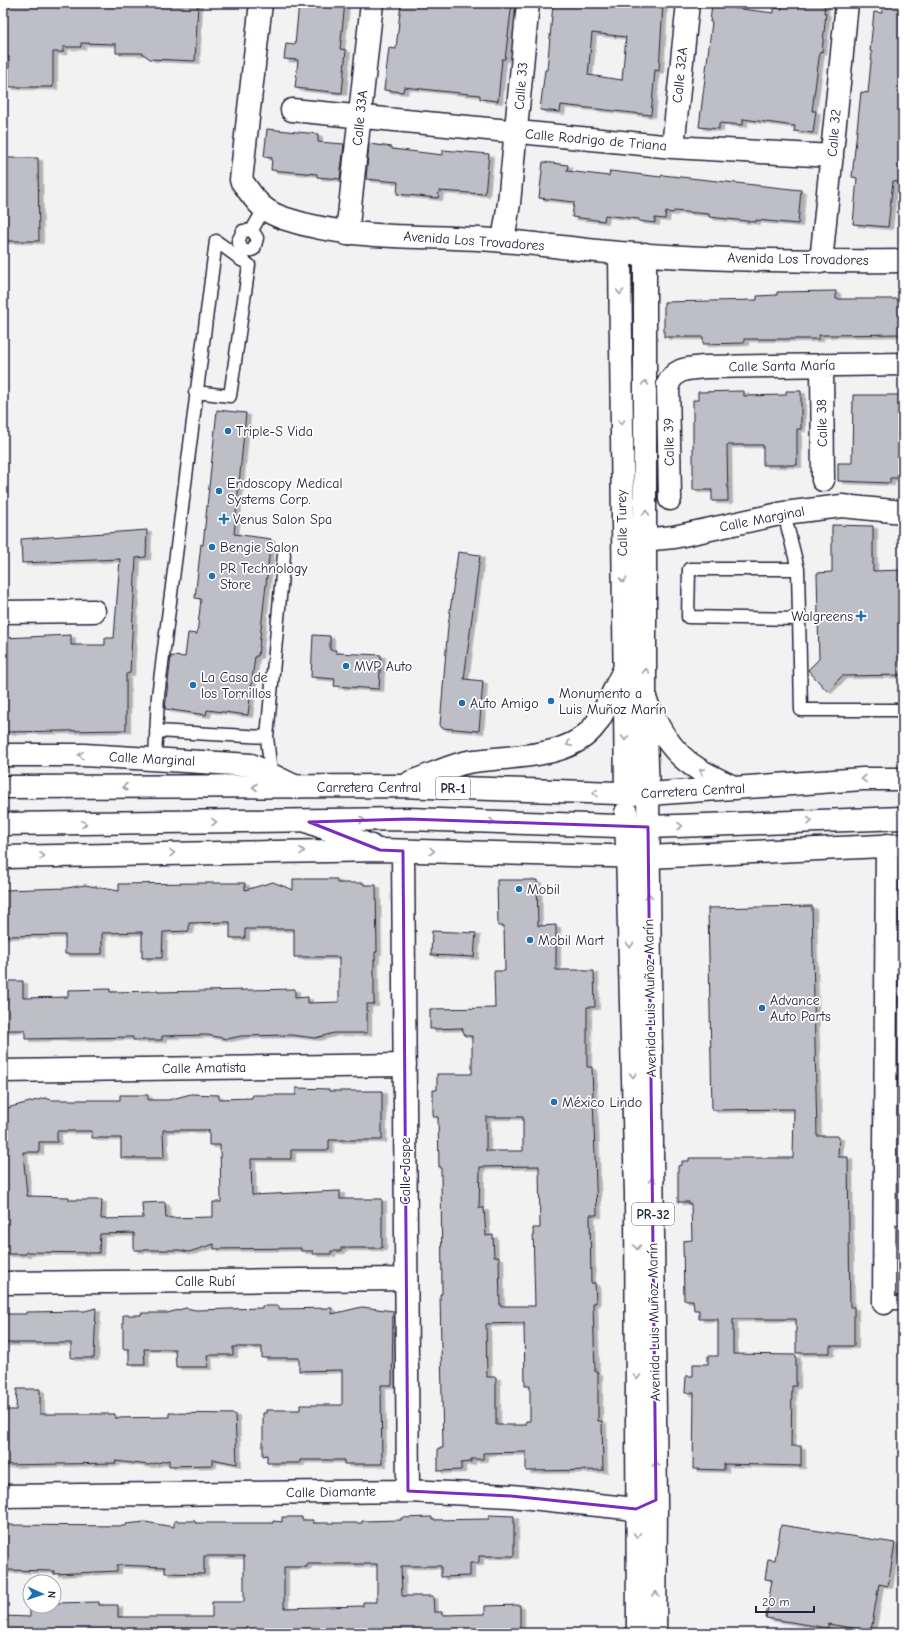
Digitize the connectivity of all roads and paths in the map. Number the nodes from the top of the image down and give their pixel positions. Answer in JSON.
{"nodes":[{"id":1,"x":260,"y":3,"type":"edge"},
{"id":2,"x":372,"y":3,"type":"edge"},
{"id":3,"x":528,"y":3,"type":"edge"},
{"id":4,"x":688,"y":3,"type":"edge"},
{"id":5,"x":847,"y":3,"type":"edge"},
{"id":6,"x":292,"y":110,"type":"dead end"},
{"id":7,"x":361,"y":117,"type":"junction"},
{"id":8,"x":516,"y":132,"type":"junction"},
{"id":9,"x":673,"y":147,"type":"junction"},
{"id":10,"x":832,"y":156,"type":"junction"},
{"id":11,"x":264,"y":209,"type":"junction"},
{"id":12,"x":347,"y":234,"type":"junction"},
{"id":13,"x":503,"y":241,"type":"junction"},
{"id":14,"x":620,"y":253,"type":"junction"},
{"id":15,"x":645,"y":254,"type":"junction"},
{"id":16,"x":242,"y":256,"type":"junction"},
{"id":17,"x":903,"y":261,"type":"edge"},
{"id":18,"x":821,"y":262,"type":"junction"},
{"id":19,"x":903,"y":364,"type":"edge"},
{"id":20,"x":822,"y":365,"type":"junction"},
{"id":21,"x":668,"y":384,"type":"joint"},
{"id":22,"x":195,"y":392,"type":"junction"},
{"id":23,"x":823,"y":480,"type":"dead end"},
{"id":24,"x":670,"y":499,"type":"dead end"},
{"id":25,"x":903,"y":512,"type":"edge"},
{"id":26,"x":784,"y":513,"type":"junction"},
{"id":27,"x":646,"y":540,"type":"junction"},
{"id":28,"x":623,"y":541,"type":"junction"},
{"id":29,"x":284,"y":554,"type":"dead end"},
{"id":30,"x":798,"y":569,"type":"junction"},
{"id":31,"x":94,"y":611,"type":"dead end"},
{"id":32,"x":3,"y":612,"type":"edge"},
{"id":33,"x":799,"y":619,"type":"junction"},
{"id":34,"x":624,"y":670,"type":"junction"},
{"id":35,"x":645,"y":699,"type":"junction"},
{"id":36,"x":903,"y":710,"type":"edge"},
{"id":37,"x":156,"y":731,"type":"junction"},
{"id":38,"x":266,"y":737,"type":"junction"},
{"id":39,"x":3,"y":755,"type":"edge"},
{"id":40,"x":155,"y":759,"type":"junction"},
{"id":41,"x":271,"y":774,"type":"junction"},
{"id":42,"x":903,"y":778,"type":"edge"},
{"id":43,"x":398,"y":786,"type":"junction"},
{"id":44,"x":3,"y":787,"type":"edge"},
{"id":45,"x":296,"y":787,"type":"junction"},
{"id":46,"x":737,"y":789,"type":"junction"},
{"id":47,"x":626,"y":794,"type":"junction"},
{"id":48,"x":648,"y":794,"type":"junction"},
{"id":49,"x":903,"y":818,"type":"edge"},
{"id":50,"x":309,"y":822,"type":"junction"},
{"id":51,"x":3,"y":824,"type":"edge"},
{"id":52,"x":637,"y":826,"type":"junction"},
{"id":53,"x":895,"y":845,"type":"edge"},
{"id":54,"x":380,"y":850,"type":"junction"},
{"id":55,"x":403,"y":851,"type":"junction"},
{"id":56,"x":3,"y":857,"type":"edge"},
{"id":57,"x":638,"y":857,"type":"junction"},
{"id":58,"x":894,"y":903,"type":"edge"},
{"id":59,"x":405,"y":1065,"type":"junction"},
{"id":60,"x":3,"y":1071,"type":"edge"},
{"id":61,"x":894,"y":1218,"type":"edge"},
{"id":62,"x":406,"y":1279,"type":"junction"},
{"id":63,"x":3,"y":1283,"type":"edge"},
{"id":64,"x":894,"y":1303,"type":"edge"},
{"id":65,"x":408,"y":1491,"type":"junction"},
{"id":66,"x":3,"y":1496,"type":"edge"},
{"id":67,"x":656,"y":1500,"type":"junction"},
{"id":68,"x":636,"y":1509,"type":"junction"},
{"id":69,"x":638,"y":1633,"type":"edge"},
{"id":70,"x":655,"y":1633,"type":"edge"}],
"edges":[{"from":1,"to":11,"type":"street","name":"Avenida Los Trovadores"},
{"from":2,"to":7,"type":"street","name":"Calle 33A"},
{"from":3,"to":8,"type":"street","name":"Calle 33"},
{"from":4,"to":9,"type":"street","name":"Calle 32A"},
{"from":5,"to":10,"type":"street","name":"Calle 32"},
{"from":6,"to":7,"type":"street","name":"Calle Rodrigo de Triana"},
{"from":7,"to":8,"type":"street","name":"Calle Rodrigo de Triana"},
{"from":7,"to":12,"type":"street","name":"Calle 33A"},
{"from":8,"to":9,"type":"street","name":"Calle Rodrigo de Triana"},
{"from":8,"to":13,"type":"street","name":"Calle 33"},
{"from":9,"to":10,"type":"street","name":"Calle Rodrigo de Triana"},
{"from":10,"to":18,"type":"street","name":"Calle 32"},
{"from":11,"to":12,"type":"street","name":"Avenida Los Trovadores"},
{"from":11,"to":16,"type":"lane"},
{"from":12,"to":13,"type":"street","name":"Avenida Los Trovadores"},
{"from":13,"to":14,"type":"street","name":"Avenida Los Trovadores"},
{"from":14,"to":15,"type":"street","name":"Avenida Los Trovadores"},
{"from":14,"to":28,"type":"street","name":"Calle Turey","one_way":true},
{"from":15,"to":18,"type":"street","name":"Avenida Los Trovadores"},
{"from":27,"to":15,"type":"street","name":"Calle Turey","one_way":true},
{"from":16,"to":22,"type":"lane"},
{"from":16,"to":22,"type":"lane"},
{"from":17,"to":18,"type":"street","name":"Avenida Los Trovadores"},
{"from":19,"to":20,"type":"street","name":"Calle Santa María"},
{"from":20,"to":21,"type":"street","name":"Calle Santa María"},
{"from":20,"to":23,"type":"street","name":"Calle 38"},
{"from":21,"to":24,"type":"street","name":"Calle 39"},
{"from":22,"to":37,"type":"lane"},
{"from":25,"to":26,"type":"street","name":"Calle Marginal"},
{"from":26,"to":27,"type":"street","name":"Calle Marginal"},
{"from":26,"to":30,"type":"lane"},
{"from":27,"to":28,"type":"street","name":"Calle Marginal"},
{"from":35,"to":27,"type":"street","name":"Calle Turey","one_way":true},
{"from":28,"to":34,"type":"street","name":"Calle Turey","one_way":true},
{"from":29,"to":38,"type":"lane"},
{"from":30,"to":33,"type":"lane"},
{"from":30,"to":33,"type":"lane"},
{"from":31,"to":32,"type":"street"},
{"from":33,"to":36,"type":"lane"},
{"from":34,"to":43,"type":"street","one_way":true},
{"from":34,"to":47,"type":"street","name":"Calle Turey","one_way":true},
{"from":46,"to":35,"type":"street","one_way":true},
{"from":35,"to":48,"type":"street","name":"Calle Turey"},
{"from":37,"to":38,"type":"lane"},
{"from":37,"to":40,"type":"lane"},
{"from":38,"to":41,"type":"lane"},
{"from":40,"to":39,"type":"street","name":"Calle Marginal","one_way":true},
{"from":40,"to":41,"type":"street","name":"Calle Marginal"},
{"from":41,"to":45,"type":"street","name":"Calle Marginal"},
{"from":42,"to":46,"type":"street","name":"Carretera Central","number":"PR-1","one_way":true},
{"from":43,"to":45,"type":"street","name":"Carretera Central","number":"PR-1"},
{"from":47,"to":43,"type":"street","name":"Carretera Central","number":"PR-1","one_way":true},
{"from":45,"to":44,"type":"street","name":"Carretera Central","number":"PR-1","one_way":true},
{"from":46,"to":48,"type":"street","name":"Carretera Central","number":"PR-1"},
{"from":47,"to":48,"type":"street","name":"Carretera Central","number":"PR-1"},
{"from":47,"to":52,"type":"street","name":"Calle Turey"},
{"from":48,"to":52,"type":"street"},
{"from":52,"to":49,"type":"street","one_way":true},
{"from":51,"to":50,"type":"street","one_way":true},
{"from":50,"to":52,"type":"street","one_way":true},
{"from":50,"to":54,"type":"street"},
{"from":52,"to":57,"type":"street"},
{"from":53,"to":57,"type":"street"},
{"from":53,"to":58,"type":"street"},
{"from":54,"to":55,"type":"street"},
{"from":56,"to":54,"type":"street","one_way":true},
{"from":55,"to":57,"type":"street","one_way":true},
{"from":55,"to":59,"type":"street","name":"Calle Jaspe"},
{"from":67,"to":57,"type":"street","name":"Avenida Luis Muñoz Marín","number":"PR-32","one_way":true},
{"from":57,"to":68,"type":"street","name":"Avenida Luis Muñoz Marín","number":"PR-32","one_way":true},
{"from":58,"to":61,"type":"street"},
{"from":59,"to":60,"type":"street","name":"Calle Amatista"},
{"from":59,"to":62,"type":"street","name":"Calle Jaspe"},
{"from":61,"to":64,"type":"street"},
{"from":62,"to":63,"type":"street","name":"Calle Rubí"},
{"from":62,"to":65,"type":"street","name":"Calle Jaspe"},
{"from":65,"to":66,"type":"street","name":"Calle Diamante"},
{"from":65,"to":68,"type":"street","name":"Calle Diamante"},
{"from":67,"to":68,"type":"street"},
{"from":70,"to":67,"type":"street","name":"Avenida Luis Muñoz Marín","number":"PR-32","one_way":true},
{"from":68,"to":69,"type":"street","name":"Avenida Luis Muñoz Marín","number":"PR-32","one_way":true}]}
